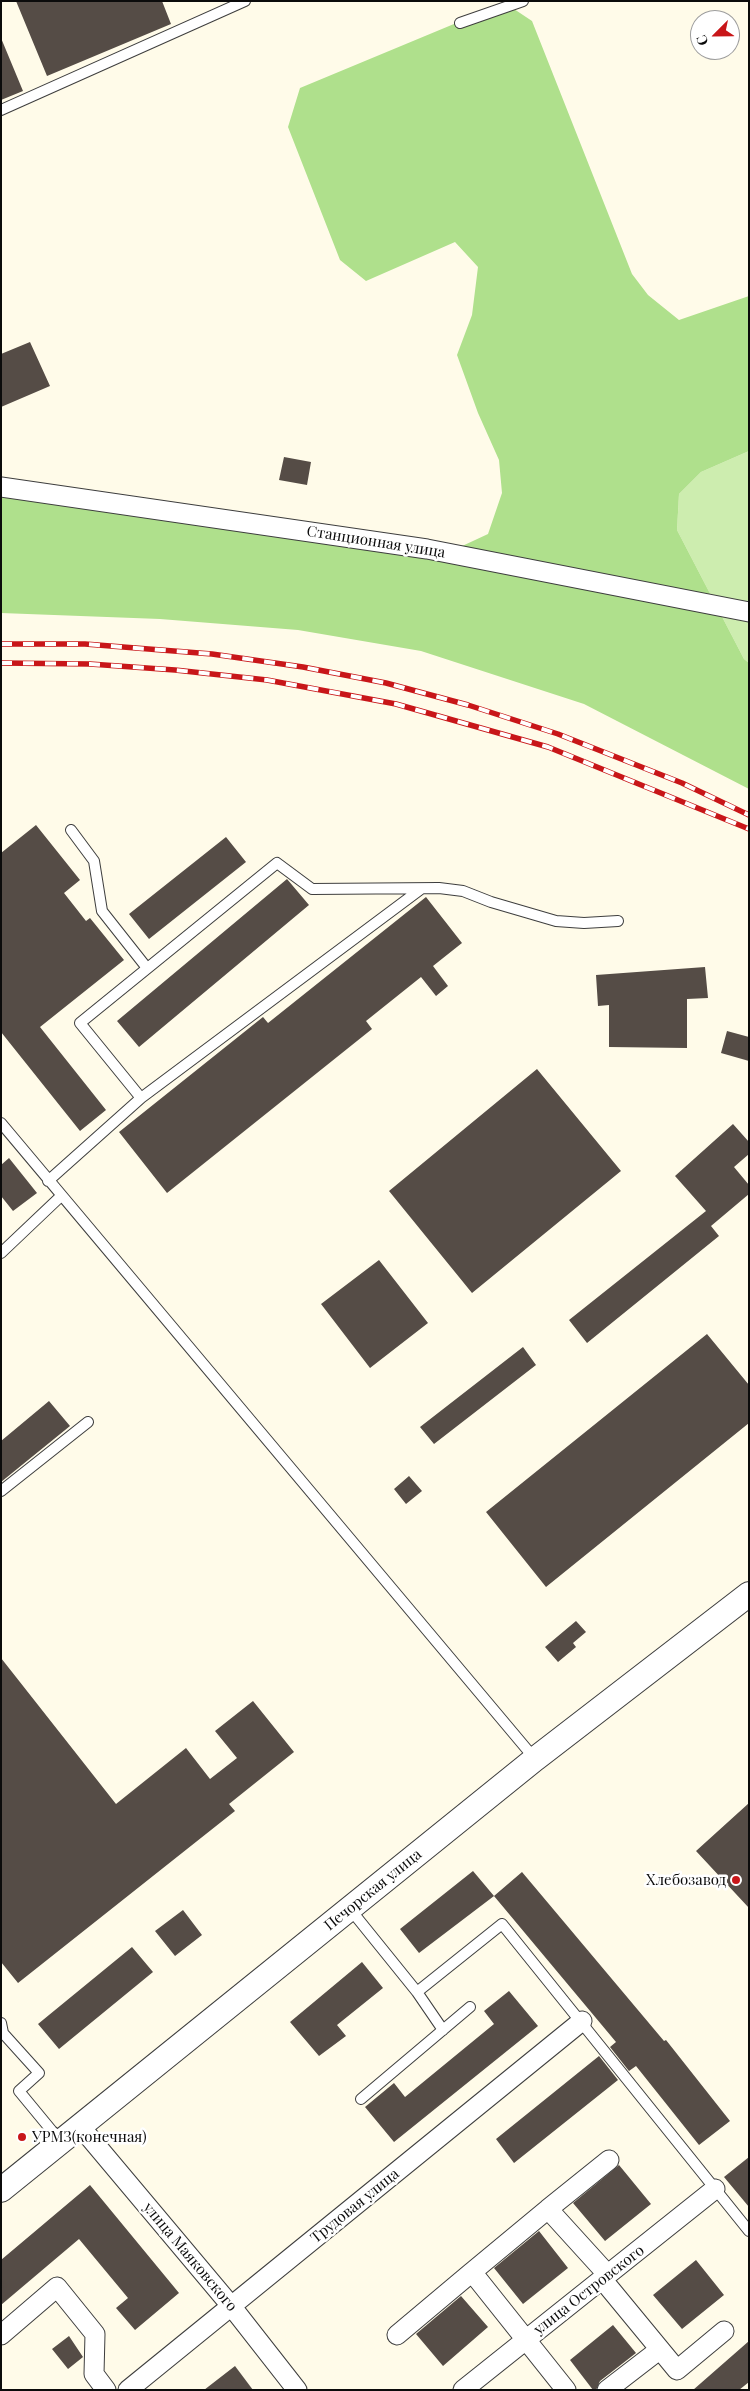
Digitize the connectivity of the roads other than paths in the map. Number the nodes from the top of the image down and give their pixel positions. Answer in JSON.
{"nodes":[{"id":1,"x":245,"y":1,"type":"edge"},
{"id":2,"x":523,"y":1,"type":"edge"},
{"id":3,"x":460,"y":23,"type":"dead end"},
{"id":4,"x":1,"y":110,"type":"edge"},
{"id":5,"x":1,"y":487,"type":"edge"},
{"id":6,"x":749,"y":612,"type":"edge"},
{"id":7,"x":71,"y":830,"type":"dead end"},
{"id":8,"x":420,"y":889,"type":"junction"},
{"id":9,"x":618,"y":921,"type":"dead end"},
{"id":10,"x":147,"y":968,"type":"junction"},
{"id":11,"x":141,"y":1098,"type":"junction"},
{"id":12,"x":1,"y":1123,"type":"edge"},
{"id":13,"x":48,"y":1181,"type":"junction"},
{"id":14,"x":60,"y":1196,"type":"junction"},
{"id":15,"x":1,"y":1253,"type":"edge"},
{"id":16,"x":88,"y":1422,"type":"dead end"},
{"id":17,"x":1,"y":1491,"type":"edge"},
{"id":18,"x":749,"y":1594,"type":"edge"},
{"id":19,"x":535,"y":1759,"type":"junction"},
{"id":20,"x":350,"y":1909,"type":"junction"},
{"id":21,"x":418,"y":1992,"type":"junction"},
{"id":22,"x":470,"y":2007,"type":"dead end"},
{"id":23,"x":582,"y":2021,"type":"junction"},
{"id":24,"x":443,"y":2030,"type":"junction"},
{"id":25,"x":2,"y":2031,"type":"edge"},
{"id":26,"x":361,"y":2099,"type":"dead end"},
{"id":27,"x":71,"y":2133,"type":"junction"},
{"id":28,"x":609,"y":2160,"type":"dead end"},
{"id":29,"x":1,"y":2190,"type":"edge"},
{"id":30,"x":715,"y":2190,"type":"junction"},
{"id":31,"x":548,"y":2209,"type":"junction"},
{"id":32,"x":749,"y":2231,"type":"edge"},
{"id":33,"x":472,"y":2272,"type":"junction"},
{"id":34,"x":605,"y":2277,"type":"junction"},
{"id":35,"x":232,"y":2306,"type":"junction"},
{"id":36,"x":724,"y":2331,"type":"dead end"},
{"id":37,"x":1,"y":2335,"type":"edge"},
{"id":38,"x":397,"y":2335,"type":"dead end"},
{"id":39,"x":526,"y":2340,"type":"junction"},
{"id":40,"x":659,"y":2350,"type":"junction"},
{"id":41,"x":106,"y":2390,"type":"edge"},
{"id":42,"x":128,"y":2390,"type":"edge"},
{"id":43,"x":297,"y":2390,"type":"edge"},
{"id":44,"x":463,"y":2390,"type":"edge"},
{"id":45,"x":566,"y":2390,"type":"edge"},
{"id":46,"x":607,"y":2390,"type":"edge"}],
"edges":[{"from":1,"to":4,"type":"lane"},
{"from":2,"to":3,"type":"lane"},
{"from":5,"to":6,"type":"street","name":"Станционная улица"},
{"from":7,"to":10,"type":"lane"},
{"from":8,"to":9,"type":"lane"},
{"from":8,"to":10,"type":"lane"},
{"from":8,"to":11,"type":"lane"},
{"from":10,"to":11,"type":"lane"},
{"from":11,"to":13,"type":"lane"},
{"from":12,"to":13,"type":"lane"},
{"from":13,"to":14,"type":"lane"},
{"from":14,"to":15,"type":"lane"},
{"from":14,"to":19,"type":"lane"},
{"from":16,"to":17,"type":"lane"},
{"from":18,"to":19,"type":"street","name":"Печорская улица"},
{"from":19,"to":20,"type":"street","name":"Печорская улица"},
{"from":20,"to":21,"type":"lane"},
{"from":20,"to":27,"type":"street","name":"Печорская улица"},
{"from":21,"to":23,"type":"lane"},
{"from":21,"to":24,"type":"lane"},
{"from":22,"to":24,"type":"lane"},
{"from":23,"to":30,"type":"lane"},
{"from":23,"to":35,"type":"street","name":"Трудовая улица"},
{"from":24,"to":26,"type":"lane"},
{"from":25,"to":27,"type":"lane"},
{"from":27,"to":29,"type":"street","name":"Печорская улица"},
{"from":27,"to":35,"type":"street","name":"улица Маяковского"},
{"from":28,"to":31,"type":"street"},
{"from":30,"to":32,"type":"lane"},
{"from":30,"to":34,"type":"street","name":"улица Островского"},
{"from":31,"to":33,"type":"street"},
{"from":31,"to":34,"type":"street"},
{"from":33,"to":38,"type":"street"},
{"from":33,"to":39,"type":"street"},
{"from":34,"to":39,"type":"street","name":"улица Островского"},
{"from":34,"to":40,"type":"street"},
{"from":35,"to":42,"type":"street","name":"Трудовая улица"},
{"from":35,"to":43,"type":"street","name":"улица Маяковского"},
{"from":36,"to":40,"type":"street"},
{"from":37,"to":41,"type":"street"},
{"from":39,"to":44,"type":"street","name":"улица Островского"},
{"from":39,"to":45,"type":"street"},
{"from":40,"to":46,"type":"street"}]}
